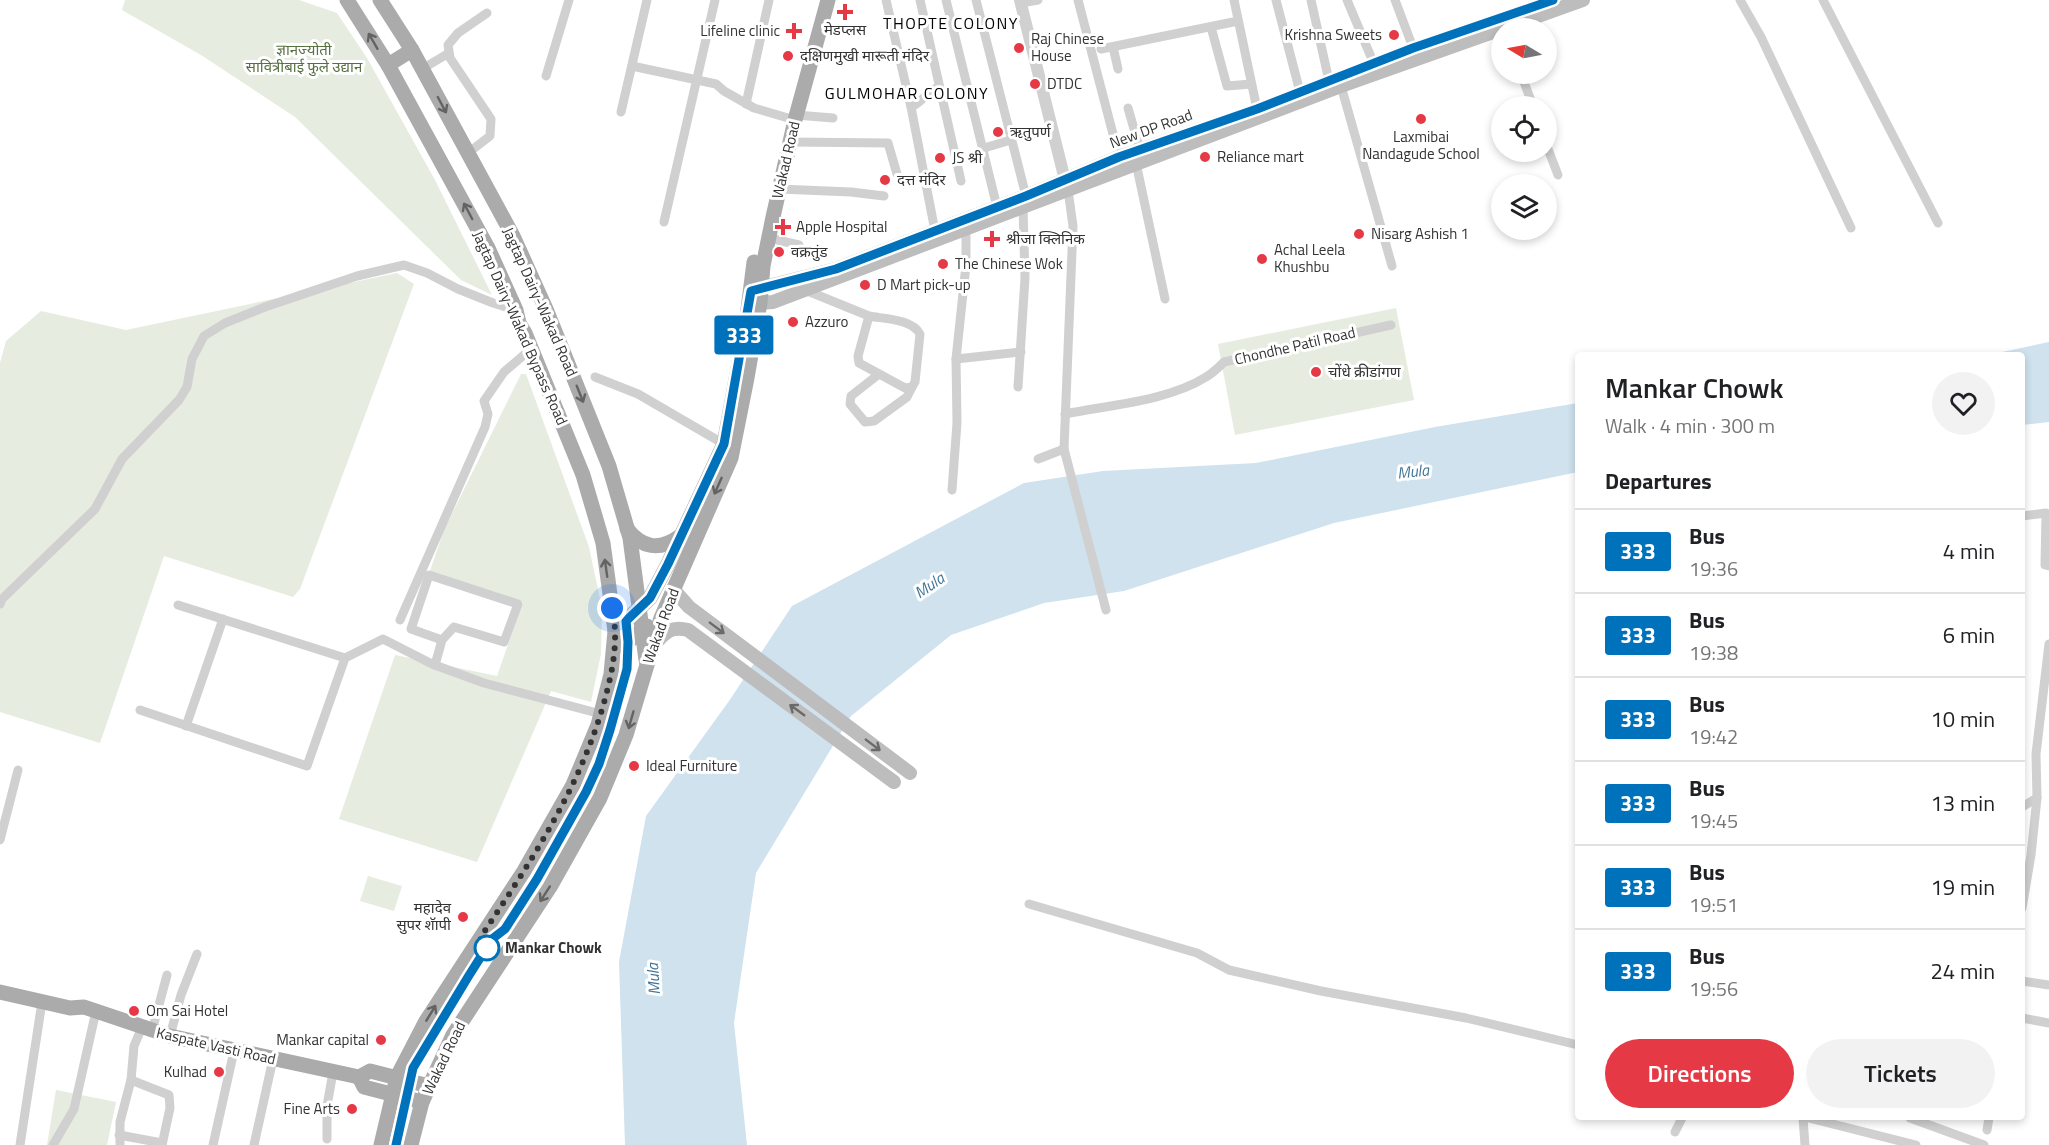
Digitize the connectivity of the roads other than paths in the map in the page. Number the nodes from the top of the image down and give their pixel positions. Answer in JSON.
{"nodes":[{"id":1,"x":347,"y":0,"type":"edge"},
{"id":2,"x":380,"y":0,"type":"edge"},
{"id":3,"x":569,"y":0,"type":"edge"},
{"id":4,"x":647,"y":0,"type":"edge"},
{"id":5,"x":715,"y":0,"type":"edge"},
{"id":6,"x":770,"y":0,"type":"edge"},
{"id":7,"x":818,"y":0,"type":"edge"},
{"id":8,"x":828,"y":0,"type":"edge"},
{"id":9,"x":886,"y":0,"type":"edge"},
{"id":10,"x":920,"y":0,"type":"edge"},
{"id":11,"x":946,"y":0,"type":"edge"},
{"id":12,"x":976,"y":0,"type":"edge"},
{"id":13,"x":1038,"y":0,"type":"edge"},
{"id":14,"x":1078,"y":0,"type":"edge"},
{"id":15,"x":1234,"y":0,"type":"edge"},
{"id":16,"x":1276,"y":0,"type":"edge"},
{"id":17,"x":1311,"y":0,"type":"edge"},
{"id":18,"x":1347,"y":0,"type":"edge"},
{"id":19,"x":1395,"y":0,"type":"edge"},
{"id":20,"x":1583,"y":0,"type":"edge"},
{"id":21,"x":1740,"y":0,"type":"edge"},
{"id":22,"x":1823,"y":0,"type":"edge"},
{"id":23,"x":1546,"y":1,"type":"edge"},
{"id":24,"x":1020,"y":2,"type":"edge"},
{"id":25,"x":487,"y":13,"type":"dead end"},
{"id":26,"x":1533,"y":18,"type":"edge"},
{"id":27,"x":1238,"y":21,"type":"junction"},
{"id":28,"x":1211,"y":27,"type":"junction"},
{"id":29,"x":1491,"y":32,"type":"edge"},
{"id":30,"x":1113,"y":47,"type":"junction"},
{"id":31,"x":1101,"y":49,"type":"dead end"},
{"id":32,"x":412,"y":50,"type":"junction"},
{"id":33,"x":449,"y":53,"type":"junction"},
{"id":34,"x":1415,"y":53,"type":"junction"},
{"id":35,"x":1374,"y":64,"type":"junction"},
{"id":36,"x":388,"y":65,"type":"junction"},
{"id":37,"x":632,"y":66,"type":"junction"},
{"id":38,"x":422,"y":69,"type":"junction"},
{"id":39,"x":1118,"y":69,"type":"dead end"},
{"id":40,"x":546,"y":76,"type":"dead end"},
{"id":41,"x":697,"y":79,"type":"junction"},
{"id":42,"x":1335,"y":83,"type":"junction"},
{"id":43,"x":1251,"y":84,"type":"junction"},
{"id":44,"x":939,"y":87,"type":"junction"},
{"id":45,"x":1300,"y":92,"type":"junction"},
{"id":46,"x":746,"y":104,"type":"junction"},
{"id":47,"x":911,"y":107,"type":"junction"},
{"id":48,"x":1128,"y":108,"type":"dead end"},
{"id":49,"x":1257,"y":109,"type":"junction"},
{"id":50,"x":621,"y":112,"type":"dead end"},
{"id":51,"x":792,"y":117,"type":"junction"},
{"id":52,"x":833,"y":118,"type":"dead end"},
{"id":53,"x":1011,"y":140,"type":"junction"},
{"id":54,"x":790,"y":142,"type":"junction"},
{"id":55,"x":984,"y":148,"type":"junction"},
{"id":56,"x":468,"y":153,"type":"junction"},
{"id":57,"x":1119,"y":157,"type":"junction"},
{"id":58,"x":1138,"y":157,"type":"junction"},
{"id":59,"x":1553,"y":162,"type":"edge"},
{"id":60,"x":897,"y":174,"type":"dead end"},
{"id":61,"x":1558,"y":175,"type":"dead end"},
{"id":62,"x":961,"y":181,"type":"dead end"},
{"id":63,"x":1067,"y":184,"type":"junction"},
{"id":64,"x":779,"y":189,"type":"junction"},
{"id":65,"x":884,"y":196,"type":"dead end"},
{"id":66,"x":1024,"y":202,"type":"junction"},
{"id":67,"x":997,"y":207,"type":"junction"},
{"id":68,"x":664,"y":222,"type":"dead end"},
{"id":69,"x":1938,"y":223,"type":"dead end"},
{"id":70,"x":1851,"y":228,"type":"dead end"},
{"id":71,"x":966,"y":230,"type":"junction"},
{"id":72,"x":935,"y":231,"type":"junction"},
{"id":73,"x":769,"y":238,"type":"junction"},
{"id":74,"x":799,"y":245,"type":"dead end"},
{"id":75,"x":1392,"y":266,"type":"dead end"},
{"id":76,"x":805,"y":290,"type":"junction"},
{"id":77,"x":755,"y":296,"type":"junction"},
{"id":78,"x":1165,"y":299,"type":"dead end"},
{"id":79,"x":516,"y":310,"type":"junction"},
{"id":80,"x":869,"y":316,"type":"junction"},
{"id":81,"x":1391,"y":325,"type":"dead end"},
{"id":82,"x":532,"y":348,"type":"junction"},
{"id":83,"x":1021,"y":352,"type":"junction"},
{"id":84,"x":956,"y":358,"type":"junction"},
{"id":85,"x":879,"y":374,"type":"junction"},
{"id":86,"x":595,"y":377,"type":"dead end"},
{"id":87,"x":912,"y":387,"type":"junction"},
{"id":88,"x":1018,"y":387,"type":"dead end"},
{"id":89,"x":1065,"y":414,"type":"junction"},
{"id":90,"x":724,"y":444,"type":"junction"},
{"id":91,"x":1064,"y":449,"type":"junction"},
{"id":92,"x":1038,"y":459,"type":"dead end"},
{"id":93,"x":952,"y":490,"type":"dead end"},
{"id":94,"x":2025,"y":516,"type":"edge"},
{"id":95,"x":627,"y":529,"type":"junction"},
{"id":96,"x":679,"y":537,"type":"junction"},
{"id":97,"x":2049,"y":566,"type":"edge"},
{"id":98,"x":673,"y":589,"type":"junction"},
{"id":99,"x":0,"y":604,"type":"edge"},
{"id":100,"x":178,"y":605,"type":"dead end"},
{"id":101,"x":666,"y":607,"type":"junction"},
{"id":102,"x":639,"y":610,"type":"junction"},
{"id":103,"x":1106,"y":610,"type":"dead end"},
{"id":104,"x":223,"y":619,"type":"junction"},
{"id":105,"x":400,"y":620,"type":"dead end"},
{"id":106,"x":641,"y":629,"type":"junction"},
{"id":107,"x":615,"y":639,"type":"junction"},
{"id":108,"x":442,"y":640,"type":"junction"},
{"id":109,"x":2049,"y":644,"type":"edge"},
{"id":110,"x":653,"y":646,"type":"junction"},
{"id":111,"x":345,"y":658,"type":"junction"},
{"id":112,"x":647,"y":663,"type":"junction"},
{"id":113,"x":435,"y":665,"type":"junction"},
{"id":114,"x":140,"y":710,"type":"dead end"},
{"id":115,"x":601,"y":714,"type":"junction"},
{"id":116,"x":186,"y":726,"type":"junction"},
{"id":117,"x":18,"y":770,"type":"dead end"},
{"id":118,"x":910,"y":772,"type":"dead end"},
{"id":119,"x":894,"y":782,"type":"dead end"},
{"id":120,"x":2037,"y":798,"type":"junction"},
{"id":121,"x":2025,"y":805,"type":"edge"},
{"id":122,"x":0,"y":840,"type":"edge"},
{"id":123,"x":2025,"y":890,"type":"edge"},
{"id":124,"x":1029,"y":904,"type":"dead end"},
{"id":125,"x":197,"y":954,"type":"dead end"},
{"id":126,"x":167,"y":975,"type":"dead end"},
{"id":127,"x":2025,"y":981,"type":"edge"},
{"id":128,"x":2049,"y":985,"type":"edge"},
{"id":129,"x":0,"y":993,"type":"edge"},
{"id":130,"x":42,"y":1002,"type":"junction"},
{"id":131,"x":96,"y":1011,"type":"junction"},
{"id":132,"x":2025,"y":1019,"type":"edge"},
{"id":133,"x":2049,"y":1023,"type":"edge"},
{"id":134,"x":147,"y":1029,"type":"junction"},
{"id":135,"x":170,"y":1036,"type":"junction"},
{"id":136,"x":1575,"y":1044,"type":"edge"},
{"id":137,"x":234,"y":1051,"type":"junction"},
{"id":138,"x":273,"y":1059,"type":"junction"},
{"id":139,"x":333,"y":1072,"type":"junction"},
{"id":140,"x":359,"y":1077,"type":"junction"},
{"id":141,"x":397,"y":1077,"type":"junction"},
{"id":142,"x":131,"y":1080,"type":"junction"},
{"id":143,"x":429,"y":1086,"type":"junction"},
{"id":144,"x":392,"y":1095,"type":"junction"},
{"id":145,"x":422,"y":1102,"type":"junction"},
{"id":146,"x":1681,"y":1120,"type":"edge"},
{"id":147,"x":1803,"y":1120,"type":"edge"},
{"id":148,"x":1817,"y":1120,"type":"edge"},
{"id":149,"x":1915,"y":1120,"type":"edge"},
{"id":150,"x":1989,"y":1120,"type":"edge"},
{"id":151,"x":1988,"y":1130,"type":"dead end"},
{"id":152,"x":1675,"y":1132,"type":"dead end"},
{"id":153,"x":327,"y":1139,"type":"dead end"},
{"id":154,"x":119,"y":1140,"type":"edge"},
{"id":155,"x":162,"y":1144,"type":"edge"},
{"id":156,"x":20,"y":1145,"type":"edge"},
{"id":157,"x":53,"y":1145,"type":"edge"},
{"id":158,"x":213,"y":1145,"type":"edge"},
{"id":159,"x":254,"y":1145,"type":"edge"},
{"id":160,"x":381,"y":1145,"type":"edge"},
{"id":161,"x":411,"y":1145,"type":"edge"},
{"id":162,"x":1806,"y":1145,"type":"edge"},
{"id":163,"x":1916,"y":1145,"type":"edge"},
{"id":164,"x":1984,"y":1145,"type":"edge"}],
"edges":[{"from":36,"to":1,"type":"main road","name":"Jagtap Dairy-Wakad Bypass Road","one_way":true},
{"from":2,"to":32,"type":"main road","name":"Jagtap Dairy-Wakad Road"},
{"from":3,"to":40,"type":"street"},
{"from":4,"to":37,"type":"street"},
{"from":5,"to":41,"type":"street"},
{"from":6,"to":46,"type":"street"},
{"from":7,"to":51,"type":"main road","name":"Wakad Road"},
{"from":8,"to":51,"type":"main road","name":"Wakad Road"},
{"from":9,"to":47,"type":"street"},
{"from":10,"to":44,"type":"street"},
{"from":11,"to":55,"type":"street"},
{"from":12,"to":53,"type":"street"},
{"from":13,"to":24,"type":"street"},
{"from":14,"to":57,"type":"street"},
{"from":15,"to":27,"type":"street"},
{"from":16,"to":45,"type":"street"},
{"from":17,"to":42,"type":"street"},
{"from":18,"to":35,"type":"street"},
{"from":19,"to":34,"type":"street"},
{"from":20,"to":26,"type":"main road","name":"New DP Road"},
{"from":21,"to":70,"type":"street"},
{"from":22,"to":69,"type":"street"},
{"from":23,"to":34,"type":"main road","name":"New DP Road"},
{"from":24,"to":63,"type":"street"},
{"from":25,"to":33,"type":"street"},
{"from":27,"to":28,"type":"street"},
{"from":27,"to":43,"type":"street"},
{"from":28,"to":30,"type":"street"},
{"from":28,"to":43,"type":"street"},
{"from":29,"to":34,"type":"main road","name":"New DP Road"},
{"from":30,"to":31,"type":"street"},
{"from":30,"to":39,"type":"street"},
{"from":32,"to":36,"type":"main road"},
{"from":32,"to":38,"type":"main road","name":"Jagtap Dairy-Wakad Road"},
{"from":33,"to":38,"type":"street"},
{"from":33,"to":56,"type":"street"},
{"from":34,"to":35,"type":"main road","name":"New DP Road"},
{"from":34,"to":42,"type":"main road","name":"New DP Road"},
{"from":35,"to":42,"type":"main road","name":"New DP Road"},
{"from":79,"to":36,"type":"main road","name":"Jagtap Dairy-Wakad Bypass Road","one_way":true},
{"from":37,"to":41,"type":"street"},
{"from":37,"to":50,"type":"street"},
{"from":38,"to":56,"type":"main road","name":"Jagtap Dairy-Wakad Road","one_way":true},
{"from":41,"to":46,"type":"street"},
{"from":41,"to":68,"type":"street"},
{"from":42,"to":45,"type":"main road","name":"New DP Road"},
{"from":42,"to":58,"type":"main road","name":"New DP Road"},
{"from":42,"to":75,"type":"street"},
{"from":43,"to":49,"type":"street"},
{"from":44,"to":47,"type":"street"},
{"from":44,"to":62,"type":"street"},
{"from":45,"to":49,"type":"main road","name":"New DP Road"},
{"from":46,"to":51,"type":"street"},
{"from":47,"to":72,"type":"street"},
{"from":48,"to":58,"type":"street"},
{"from":49,"to":58,"type":"main road","name":"New DP Road"},
{"from":51,"to":52,"type":"street"},
{"from":51,"to":54,"type":"main road","name":"Wakad Road"},
{"from":51,"to":77,"type":"main road","name":"Wakad Road"},
{"from":53,"to":55,"type":"street"},
{"from":53,"to":66,"type":"street"},
{"from":54,"to":60,"type":"street"},
{"from":54,"to":64,"type":"main road","name":"Wakad Road"},
{"from":55,"to":67,"type":"street"},
{"from":56,"to":95,"type":"main road","name":"Jagtap Dairy-Wakad Road","one_way":true},
{"from":57,"to":58,"type":"main road","name":"New DP Road"},
{"from":57,"to":63,"type":"main road","name":"New DP Road"},
{"from":58,"to":63,"type":"main road","name":"New DP Road"},
{"from":58,"to":78,"type":"street"},
{"from":59,"to":61,"type":"street"},
{"from":63,"to":66,"type":"main road","name":"New DP Road"},
{"from":63,"to":89,"type":"street"},
{"from":64,"to":65,"type":"street"},
{"from":64,"to":73,"type":"main road","name":"Wakad Road"},
{"from":66,"to":67,"type":"main road","name":"New DP Road"},
{"from":66,"to":71,"type":"main road","name":"New DP Road"},
{"from":66,"to":83,"type":"street"},
{"from":67,"to":72,"type":"main road","name":"New DP Road"},
{"from":71,"to":76,"type":"main road","name":"New DP Road"},
{"from":71,"to":84,"type":"street"},
{"from":72,"to":77,"type":"main road","name":"New DP Road"},
{"from":73,"to":74,"type":"street"},
{"from":73,"to":77,"type":"main road","name":"Wakad Road"},
{"from":76,"to":77,"type":"main road","name":"New DP Road"},
{"from":76,"to":80,"type":"street"},
{"from":77,"to":90,"type":"main road","name":"Wakad Road"},
{"from":77,"to":98,"type":"main road","name":"Wakad Road","one_way":true},
{"from":79,"to":82,"type":"main road","name":"Jagtap Dairy-Wakad Bypass Road"},
{"from":79,"to":99,"type":"street"},
{"from":80,"to":85,"type":"street"},
{"from":80,"to":87,"type":"street"},
{"from":81,"to":89,"type":"street","name":"Chondhe Patil Road"},
{"from":82,"to":105,"type":"street"},
{"from":107,"to":82,"type":"main road","name":"Jagtap Dairy-Wakad Bypass Road","one_way":true},
{"from":83,"to":84,"type":"street"},
{"from":83,"to":88,"type":"street"},
{"from":84,"to":93,"type":"street"},
{"from":85,"to":87,"type":"street"},
{"from":85,"to":87,"type":"street"},
{"from":86,"to":90,"type":"street"},
{"from":89,"to":91,"type":"street"},
{"from":90,"to":96,"type":"main road","name":"Wakad Road"},
{"from":91,"to":92,"type":"street"},
{"from":91,"to":103,"type":"street"},
{"from":94,"to":97,"type":"street"},
{"from":95,"to":96,"type":"main road"},
{"from":95,"to":102,"type":"main road","name":"Jagtap Dairy-Wakad Road"},
{"from":96,"to":102,"type":"main road","name":"Wakad Road"},
{"from":98,"to":101,"type":"main road","name":"Wakad Road"},
{"from":98,"to":118,"type":"main road","one_way":true},
{"from":100,"to":104,"type":"street"},
{"from":101,"to":106,"type":"main road"},
{"from":101,"to":110,"type":"main road","name":"Wakad Road"},
{"from":102,"to":106,"type":"main road","name":"Jagtap Dairy-Wakad Road"},
{"from":102,"to":107,"type":"main road","name":"Wakad Road"},
{"from":104,"to":111,"type":"street"},
{"from":104,"to":116,"type":"street"},
{"from":106,"to":107,"type":"main road"},
{"from":106,"to":112,"type":"main road","name":"Jagtap Dairy-Wakad Road"},
{"from":107,"to":115,"type":"main road","name":"Wakad Road"},
{"from":108,"to":108,"type":"street"},
{"from":108,"to":113,"type":"street"},
{"from":109,"to":120,"type":"street"},
{"from":110,"to":112,"type":"main road","name":"Wakad Road"},
{"from":119,"to":110,"type":"main road","one_way":true},
{"from":111,"to":113,"type":"street"},
{"from":111,"to":116,"type":"street"},
{"from":112,"to":143,"type":"main road","name":"Wakad Road","one_way":true},
{"from":113,"to":115,"type":"street"},
{"from":114,"to":116,"type":"street"},
{"from":141,"to":115,"type":"main road","name":"Wakad Road","one_way":true},
{"from":117,"to":122,"type":"street"},
{"from":120,"to":121,"type":"street"},
{"from":120,"to":123,"type":"street"},
{"from":124,"to":136,"type":"street"},
{"from":125,"to":135,"type":"street"},
{"from":126,"to":134,"type":"street"},
{"from":127,"to":128,"type":"street"},
{"from":129,"to":130,"type":"main road","name":"Kaspate Vasti Road"},
{"from":130,"to":131,"type":"main road","name":"Kaspate Vasti Road"},
{"from":130,"to":156,"type":"street"},
{"from":131,"to":134,"type":"main road","name":"Kaspate Vasti Road"},
{"from":131,"to":157,"type":"street"},
{"from":132,"to":133,"type":"street"},
{"from":134,"to":135,"type":"main road","name":"Kaspate Vasti Road"},
{"from":134,"to":142,"type":"street"},
{"from":135,"to":137,"type":"main road","name":"Kaspate Vasti Road"},
{"from":137,"to":138,"type":"main road","name":"Kaspate Vasti Road"},
{"from":137,"to":158,"type":"street"},
{"from":138,"to":139,"type":"main road","name":"Kaspate Vasti Road"},
{"from":138,"to":159,"type":"street"},
{"from":139,"to":140,"type":"main road","name":"Kaspate Vasti Road"},
{"from":139,"to":153,"type":"street"},
{"from":140,"to":141,"type":"main road","name":"Kaspate Vasti Road"},
{"from":140,"to":144,"type":"main road"},
{"from":141,"to":143,"type":"main road","name":"Kaspate Vasti Road"},
{"from":141,"to":144,"type":"main road","name":"Wakad Road"},
{"from":142,"to":154,"type":"street"},
{"from":142,"to":155,"type":"street"},
{"from":143,"to":145,"type":"main road","name":"Wakad Road"},
{"from":144,"to":145,"type":"main road"},
{"from":144,"to":160,"type":"main road","name":"Wakad Road"},
{"from":145,"to":161,"type":"main road","name":"Wakad Road"},
{"from":146,"to":152,"type":"street"},
{"from":147,"to":162,"type":"street"},
{"from":148,"to":163,"type":"street"},
{"from":149,"to":164,"type":"street"},
{"from":150,"to":151,"type":"street"},
{"from":154,"to":155,"type":"street"}]}
